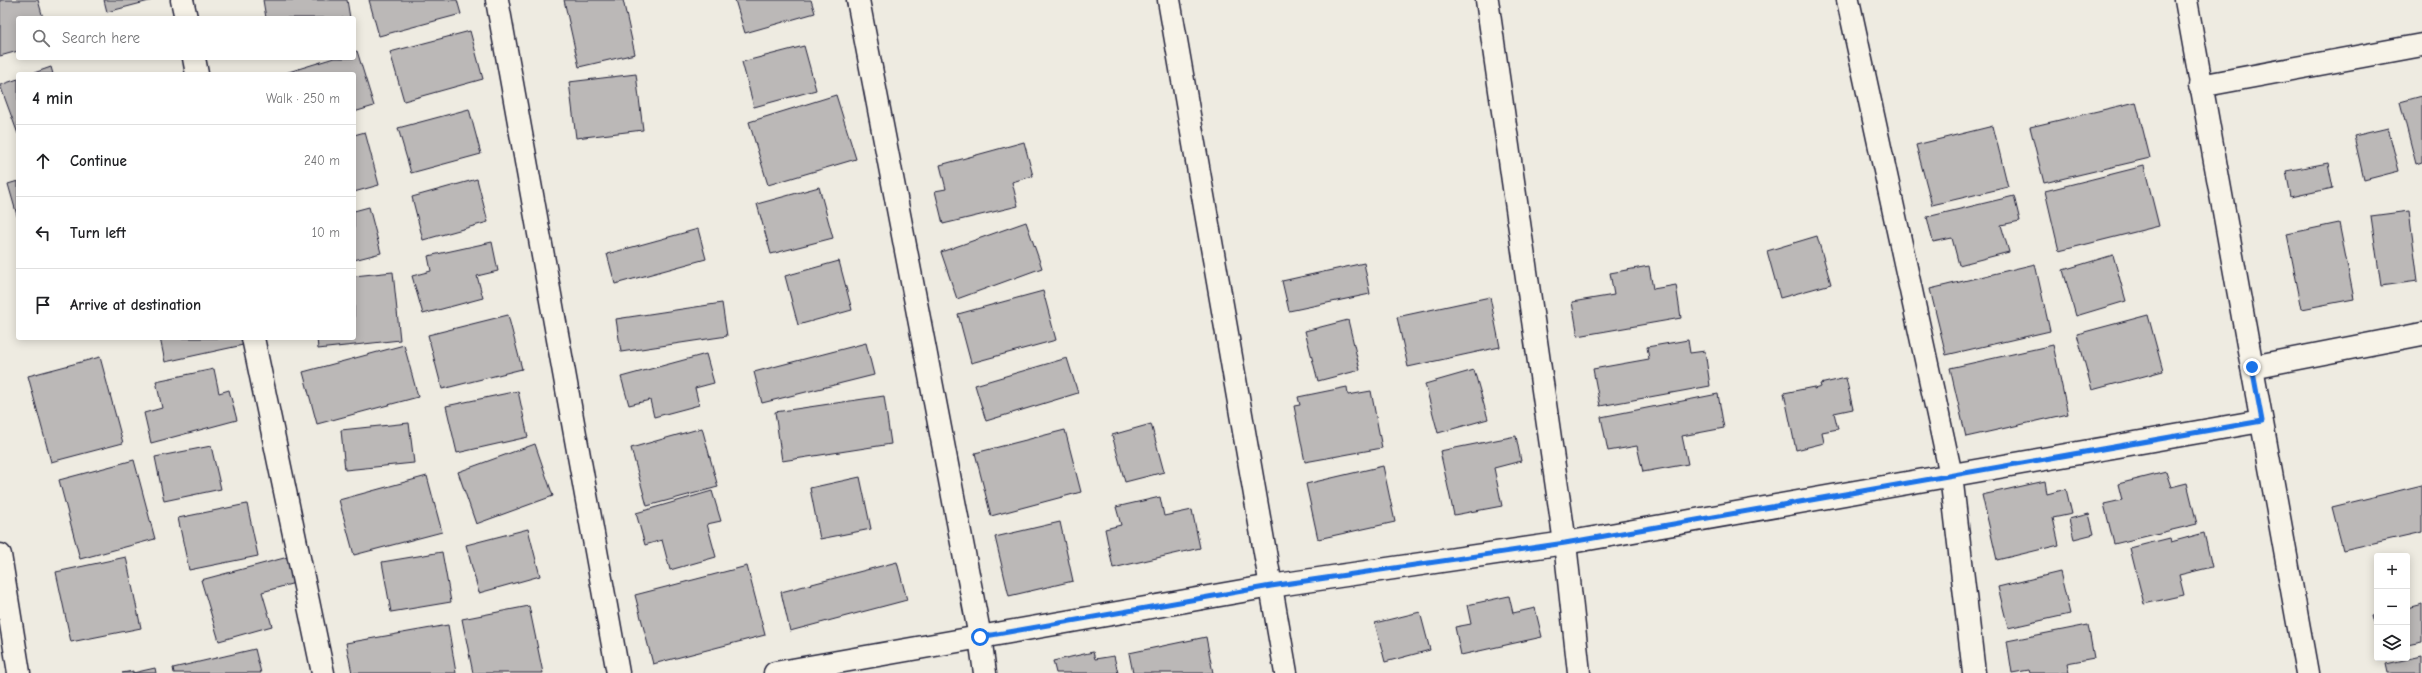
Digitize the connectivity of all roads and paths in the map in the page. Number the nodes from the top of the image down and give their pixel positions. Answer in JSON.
{"nodes":[{"id":1,"x":182,"y":0,"type":"edge"},
{"id":2,"x":497,"y":0,"type":"edge"},
{"id":3,"x":858,"y":0,"type":"edge"},
{"id":4,"x":1169,"y":0,"type":"edge"},
{"id":5,"x":1487,"y":0,"type":"edge"},
{"id":6,"x":1848,"y":0,"type":"edge"},
{"id":7,"x":2186,"y":0,"type":"edge"},
{"id":8,"x":186,"y":16,"type":"edge"},
{"id":9,"x":2422,"y":45,"type":"edge"},
{"id":10,"x":194,"y":60,"type":"edge"},
{"id":11,"x":198,"y":72,"type":"edge"},
{"id":12,"x":2200,"y":86,"type":"junction"},
{"id":13,"x":2422,"y":334,"type":"edge"},
{"id":14,"x":253,"y":340,"type":"edge"},
{"id":15,"x":2252,"y":367,"type":"junction"},
{"id":16,"x":2262,"y":421,"type":"junction"},
{"id":17,"x":1951,"y":475,"type":"junction"},
{"id":18,"x":1565,"y":543,"type":"junction"},
{"id":19,"x":0,"y":555,"type":"edge"},
{"id":20,"x":1271,"y":586,"type":"junction"},
{"id":21,"x":980,"y":637,"type":"junction"},
{"id":22,"x":20,"y":673,"type":"edge"},
{"id":23,"x":323,"y":673,"type":"edge"},
{"id":24,"x":618,"y":673,"type":"edge"},
{"id":25,"x":775,"y":673,"type":"edge"},
{"id":26,"x":985,"y":673,"type":"edge"},
{"id":27,"x":1286,"y":673,"type":"edge"},
{"id":28,"x":1579,"y":673,"type":"edge"},
{"id":29,"x":1974,"y":673,"type":"edge"},
{"id":30,"x":2307,"y":673,"type":"edge"}],
"edges":[{"from":1,"to":8,"type":"street"},
{"from":2,"to":24,"type":"street"},
{"from":3,"to":21,"type":"street"},
{"from":4,"to":20,"type":"street"},
{"from":5,"to":18,"type":"street"},
{"from":6,"to":17,"type":"street"},
{"from":7,"to":12,"type":"street"},
{"from":9,"to":12,"type":"street"},
{"from":10,"to":11,"type":"street"},
{"from":12,"to":15,"type":"street"},
{"from":13,"to":15,"type":"street"},
{"from":14,"to":23,"type":"street"},
{"from":15,"to":16,"type":"street"},
{"from":16,"to":17,"type":"street"},
{"from":16,"to":30,"type":"street"},
{"from":17,"to":18,"type":"street"},
{"from":17,"to":29,"type":"street"},
{"from":18,"to":20,"type":"street"},
{"from":18,"to":28,"type":"street"},
{"from":19,"to":22,"type":"street"},
{"from":20,"to":21,"type":"street"},
{"from":20,"to":27,"type":"street"},
{"from":21,"to":25,"type":"street"},
{"from":21,"to":26,"type":"street"}]}
